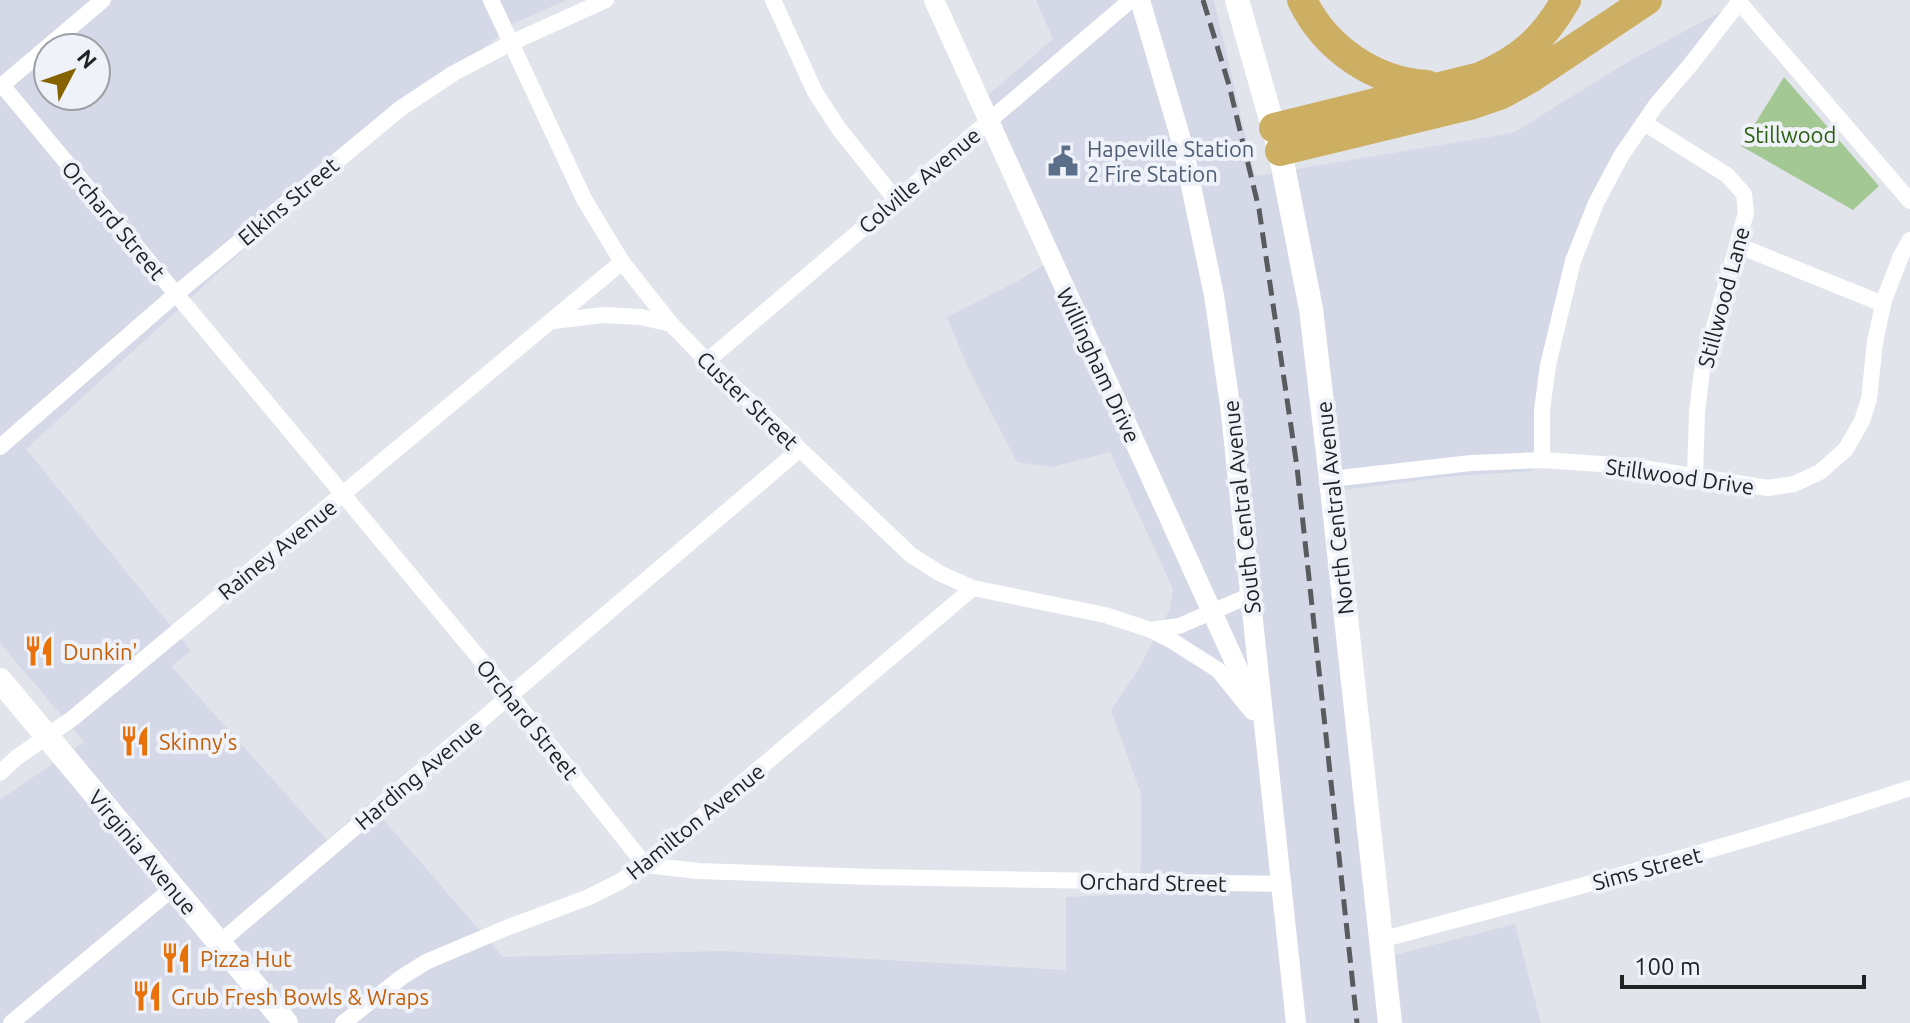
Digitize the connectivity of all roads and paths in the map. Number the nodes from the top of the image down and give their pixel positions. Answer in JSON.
{"nodes":[{"id":1,"x":103,"y":0,"type":"edge"},
{"id":2,"x":491,"y":0,"type":"edge"},
{"id":3,"x":606,"y":0,"type":"edge"},
{"id":4,"x":773,"y":0,"type":"edge"},
{"id":5,"x":934,"y":0,"type":"edge"},
{"id":6,"x":1131,"y":0,"type":"edge"},
{"id":7,"x":1140,"y":0,"type":"edge"},
{"id":8,"x":1237,"y":0,"type":"edge"},
{"id":9,"x":1302,"y":0,"type":"edge"},
{"id":10,"x":1566,"y":0,"type":"edge"},
{"id":11,"x":1647,"y":0,"type":"edge"},
{"id":12,"x":511,"y":43,"type":"junction"},
{"id":13,"x":1,"y":86,"type":"edge"},
{"id":14,"x":1445,"y":86,"type":"junction"},
{"id":15,"x":989,"y":121,"type":"junction"},
{"id":16,"x":1644,"y":123,"type":"junction"},
{"id":17,"x":1277,"y":140,"type":"junction"},
{"id":18,"x":896,"y":200,"type":"junction"},
{"id":19,"x":1910,"y":201,"type":"edge"},
{"id":20,"x":1910,"y":240,"type":"edge"},
{"id":21,"x":1737,"y":245,"type":"junction"},
{"id":22,"x":622,"y":262,"type":"junction"},
{"id":23,"x":176,"y":294,"type":"junction"},
{"id":24,"x":1883,"y":304,"type":"junction"},
{"id":25,"x":551,"y":321,"type":"junction"},
{"id":26,"x":671,"y":324,"type":"junction"},
{"id":27,"x":707,"y":361,"type":"junction"},
{"id":28,"x":0,"y":447,"type":"edge"},
{"id":29,"x":799,"y":450,"type":"junction"},
{"id":30,"x":1542,"y":460,"type":"junction"},
{"id":31,"x":1695,"y":476,"type":"junction"},
{"id":32,"x":1331,"y":479,"type":"junction"},
{"id":33,"x":343,"y":495,"type":"junction"},
{"id":34,"x":973,"y":588,"type":"junction"},
{"id":35,"x":1251,"y":595,"type":"junction"},
{"id":36,"x":1212,"y":611,"type":"junction"},
{"id":37,"x":1151,"y":630,"type":"junction"},
{"id":38,"x":0,"y":680,"type":"edge"},
{"id":39,"x":510,"y":695,"type":"junction"},
{"id":40,"x":1265,"y":729,"type":"junction"},
{"id":41,"x":47,"y":736,"type":"junction"},
{"id":42,"x":0,"y":773,"type":"edge"},
{"id":43,"x":1910,"y":788,"type":"edge"},
{"id":44,"x":645,"y":865,"type":"junction"},
{"id":45,"x":1281,"y":884,"type":"junction"},
{"id":46,"x":173,"y":888,"type":"junction"},
{"id":47,"x":1381,"y":940,"type":"junction"},
{"id":48,"x":219,"y":943,"type":"junction"},
{"id":49,"x":61,"y":982,"type":"junction"},
{"id":50,"x":11,"y":1023,"type":"edge"},
{"id":51,"x":27,"y":1023,"type":"edge"},
{"id":52,"x":286,"y":1023,"type":"edge"},
{"id":53,"x":343,"y":1023,"type":"edge"},
{"id":54,"x":1296,"y":1023,"type":"edge"},
{"id":55,"x":1390,"y":1023,"type":"edge"}],
"edges":[{"from":1,"to":13,"type":"street"},
{"from":2,"to":12,"type":"street","name":"Custer Street"},
{"from":3,"to":12,"type":"street","name":"Elkins Street"},
{"from":4,"to":18,"type":"street"},
{"from":5,"to":15,"type":"street","name":"Willingham Drive"},
{"from":6,"to":15,"type":"street","name":"Colville Avenue"},
{"from":7,"to":35,"type":"street","name":"South Central Avenue"},
{"from":8,"to":17,"type":"main road","name":"North Central Avenue"},
{"from":9,"to":14,"type":"highway"},
{"from":10,"to":14,"type":"highway"},
{"from":11,"to":17,"type":"highway"},
{"from":12,"to":22,"type":"street","name":"Custer Street"},
{"from":12,"to":23,"type":"street","name":"Elkins Street"},
{"from":13,"to":23,"type":"street","name":"Orchard Street"},
{"from":14,"to":17,"type":"highway"},
{"from":15,"to":18,"type":"street","name":"Colville Avenue"},
{"from":15,"to":36,"type":"street","name":"Willingham Drive"},
{"from":16,"to":19,"type":"street"},
{"from":16,"to":21,"type":"street","name":"Stillwood Lane"},
{"from":16,"to":30,"type":"street"},
{"from":17,"to":32,"type":"main road","name":"North Central Avenue"},
{"from":18,"to":27,"type":"street","name":"Colville Avenue"},
{"from":20,"to":24,"type":"street","name":"Stillwood Drive"},
{"from":21,"to":24,"type":"street"},
{"from":21,"to":31,"type":"street","name":"Stillwood Lane"},
{"from":22,"to":25,"type":"street","name":"Rainey Avenue"},
{"from":22,"to":26,"type":"street","name":"Custer Street"},
{"from":23,"to":28,"type":"street","name":"Elkins Street"},
{"from":23,"to":33,"type":"street","name":"Orchard Street"},
{"from":24,"to":31,"type":"street","name":"Stillwood Drive"},
{"from":25,"to":26,"type":"street"},
{"from":25,"to":33,"type":"street","name":"Rainey Avenue"},
{"from":26,"to":27,"type":"street","name":"Custer Street"},
{"from":27,"to":29,"type":"street","name":"Custer Street"},
{"from":29,"to":34,"type":"street","name":"Custer Street"},
{"from":29,"to":39,"type":"street","name":"Harding Avenue"},
{"from":30,"to":31,"type":"street","name":"Stillwood Drive"},
{"from":30,"to":32,"type":"street","name":"Stillwood Drive"},
{"from":32,"to":47,"type":"main road","name":"North Central Avenue"},
{"from":33,"to":39,"type":"street","name":"Orchard Street"},
{"from":33,"to":41,"type":"street","name":"Rainey Avenue"},
{"from":34,"to":37,"type":"street","name":"Custer Street"},
{"from":34,"to":44,"type":"street","name":"Hamilton Avenue"},
{"from":35,"to":36,"type":"street"},
{"from":35,"to":40,"type":"street","name":"South Central Avenue"},
{"from":36,"to":37,"type":"street"},
{"from":36,"to":40,"type":"street","name":"Willingham Drive"},
{"from":37,"to":40,"type":"street","name":"Custer Street"},
{"from":38,"to":41,"type":"main road","name":"Virginia Avenue"},
{"from":39,"to":44,"type":"street","name":"Orchard Street"},
{"from":39,"to":48,"type":"street","name":"Harding Avenue"},
{"from":40,"to":45,"type":"street","name":"South Central Avenue"},
{"from":41,"to":42,"type":"street","name":"Rainey Avenue"},
{"from":41,"to":46,"type":"main road","name":"Virginia Avenue"},
{"from":43,"to":47,"type":"street","name":"Sims Street"},
{"from":44,"to":45,"type":"street","name":"Orchard Street"},
{"from":44,"to":53,"type":"street","name":"Hamilton Avenue"},
{"from":45,"to":54,"type":"street","name":"South Central Avenue"},
{"from":46,"to":48,"type":"main road","name":"Virginia Avenue"},
{"from":46,"to":49,"type":"street"},
{"from":47,"to":55,"type":"main road","name":"North Central Avenue"},
{"from":48,"to":52,"type":"main road","name":"Virginia Avenue"},
{"from":49,"to":50,"type":"street"},
{"from":49,"to":51,"type":"street"}]}
